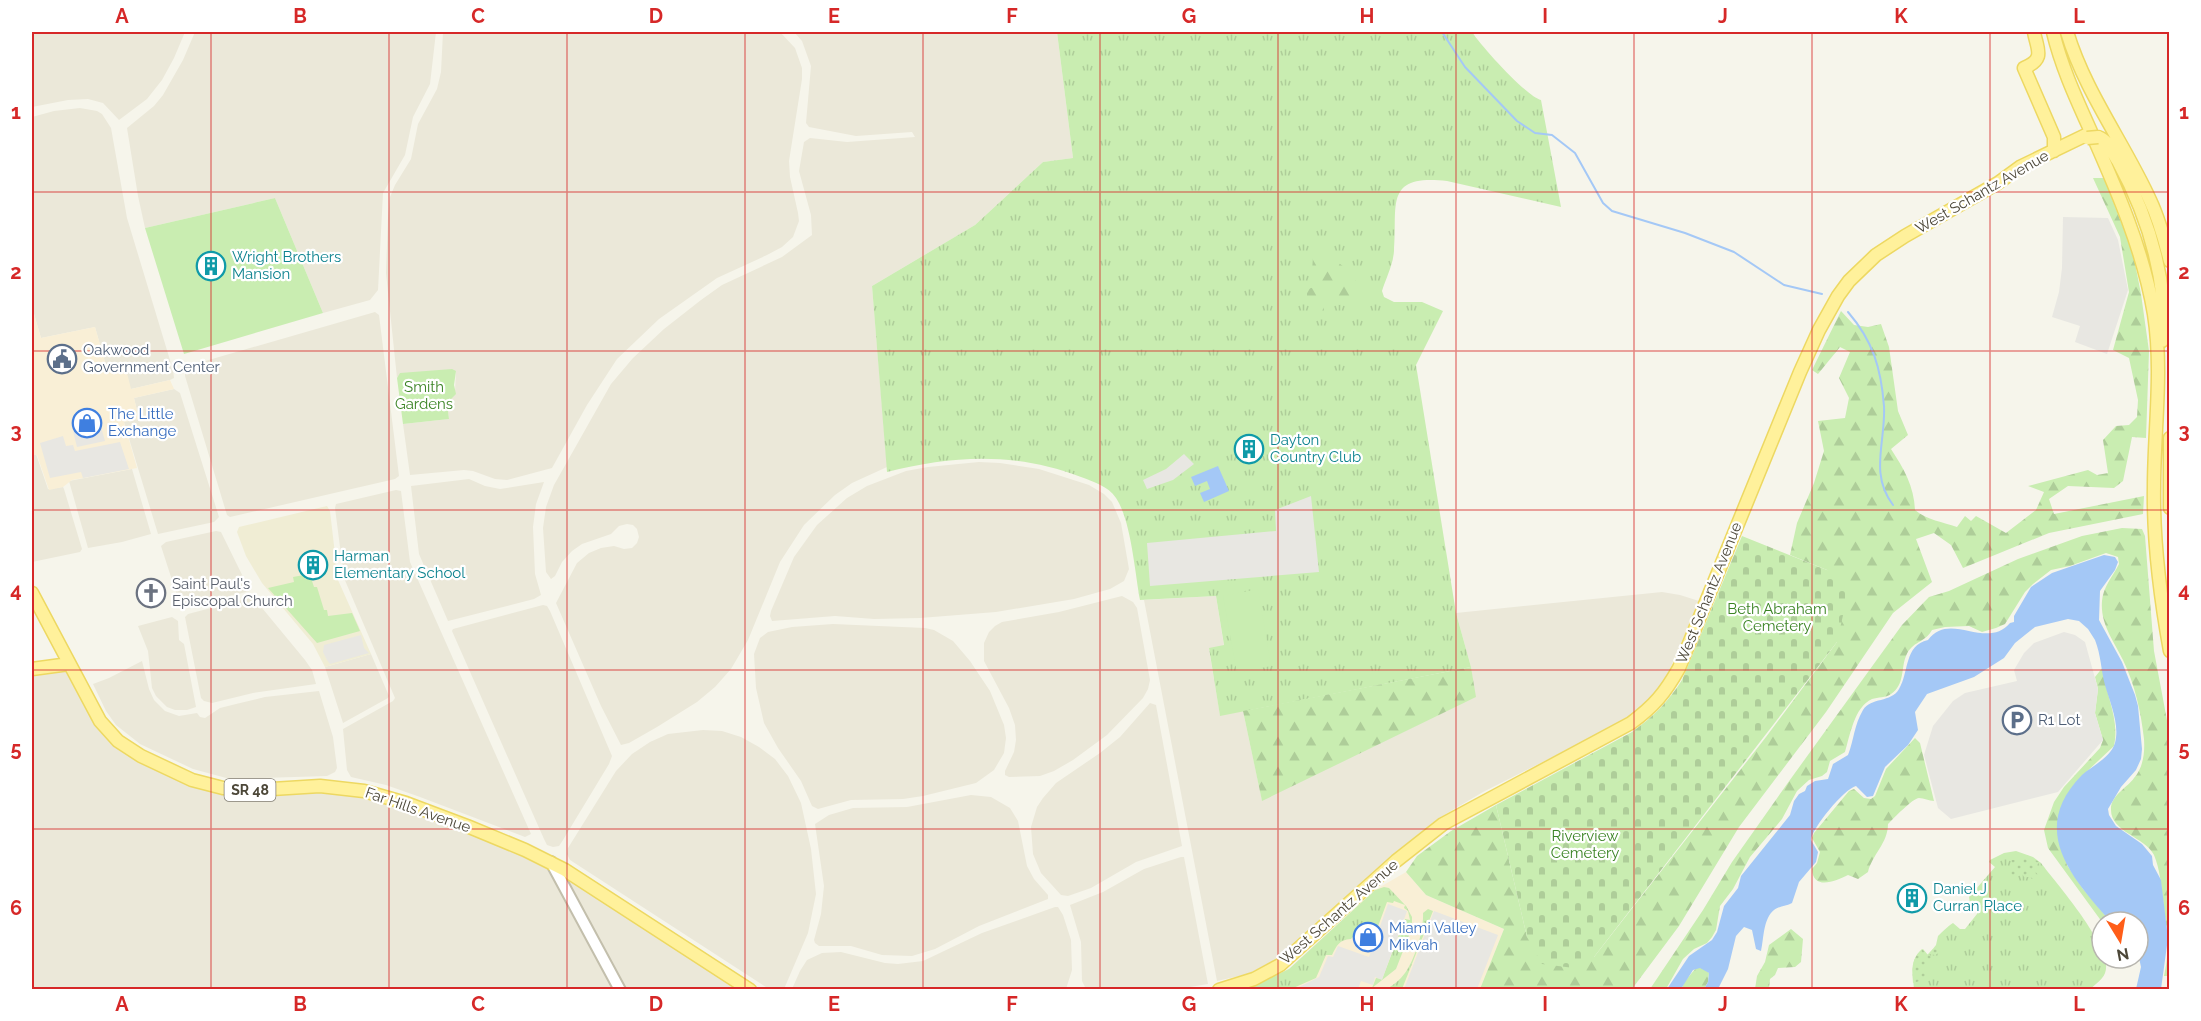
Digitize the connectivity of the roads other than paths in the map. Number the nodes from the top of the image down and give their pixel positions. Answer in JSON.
{"nodes":[{"id":1,"x":2034,"y":32,"type":"edge"},
{"id":2,"x":2053,"y":32,"type":"edge"},
{"id":3,"x":2067,"y":32,"type":"edge"},
{"id":4,"x":2109,"y":122,"type":"junction"},
{"id":5,"x":2089,"y":136,"type":"junction"},
{"id":6,"x":2054,"y":151,"type":"junction"},
{"id":7,"x":2169,"y":261,"type":"edge"},
{"id":8,"x":2158,"y":351,"type":"junction"},
{"id":9,"x":2169,"y":438,"type":"edge"},
{"id":10,"x":2169,"y":508,"type":"edge"},
{"id":11,"x":32,"y":593,"type":"edge"},
{"id":12,"x":2169,"y":651,"type":"edge"},
{"id":13,"x":69,"y":664,"type":"junction"},
{"id":14,"x":32,"y":669,"type":"edge"},
{"id":15,"x":551,"y":862,"type":"junction"},
{"id":16,"x":620,"y":990,"type":"edge"},
{"id":17,"x":750,"y":990,"type":"edge"},
{"id":18,"x":1219,"y":990,"type":"edge"}],
"edges":[{"from":1,"to":6,"type":"main road"},
{"from":2,"to":8,"type":"main road"},
{"from":3,"to":4,"type":"main road"},
{"from":4,"to":5,"type":"main road","name":"West Schantz Avenue"},
{"from":4,"to":7,"type":"main road"},
{"from":5,"to":6,"type":"main road","name":"West Schantz Avenue"},
{"from":5,"to":8,"type":"main road"},
{"from":6,"to":18,"type":"main road","name":"West Schantz Avenue"},
{"from":8,"to":12,"type":"main road"},
{"from":9,"to":10,"type":"main road"},
{"from":11,"to":13,"type":"main road","name":"Far Hills Avenue","number":"SR 48"},
{"from":13,"to":14,"type":"main road"},
{"from":13,"to":15,"type":"main road","name":"Far Hills Avenue","number":"SR 48"},
{"from":15,"to":16,"type":"street"},
{"from":15,"to":17,"type":"main road","name":"Far Hills Avenue","number":"SR 48"}]}
